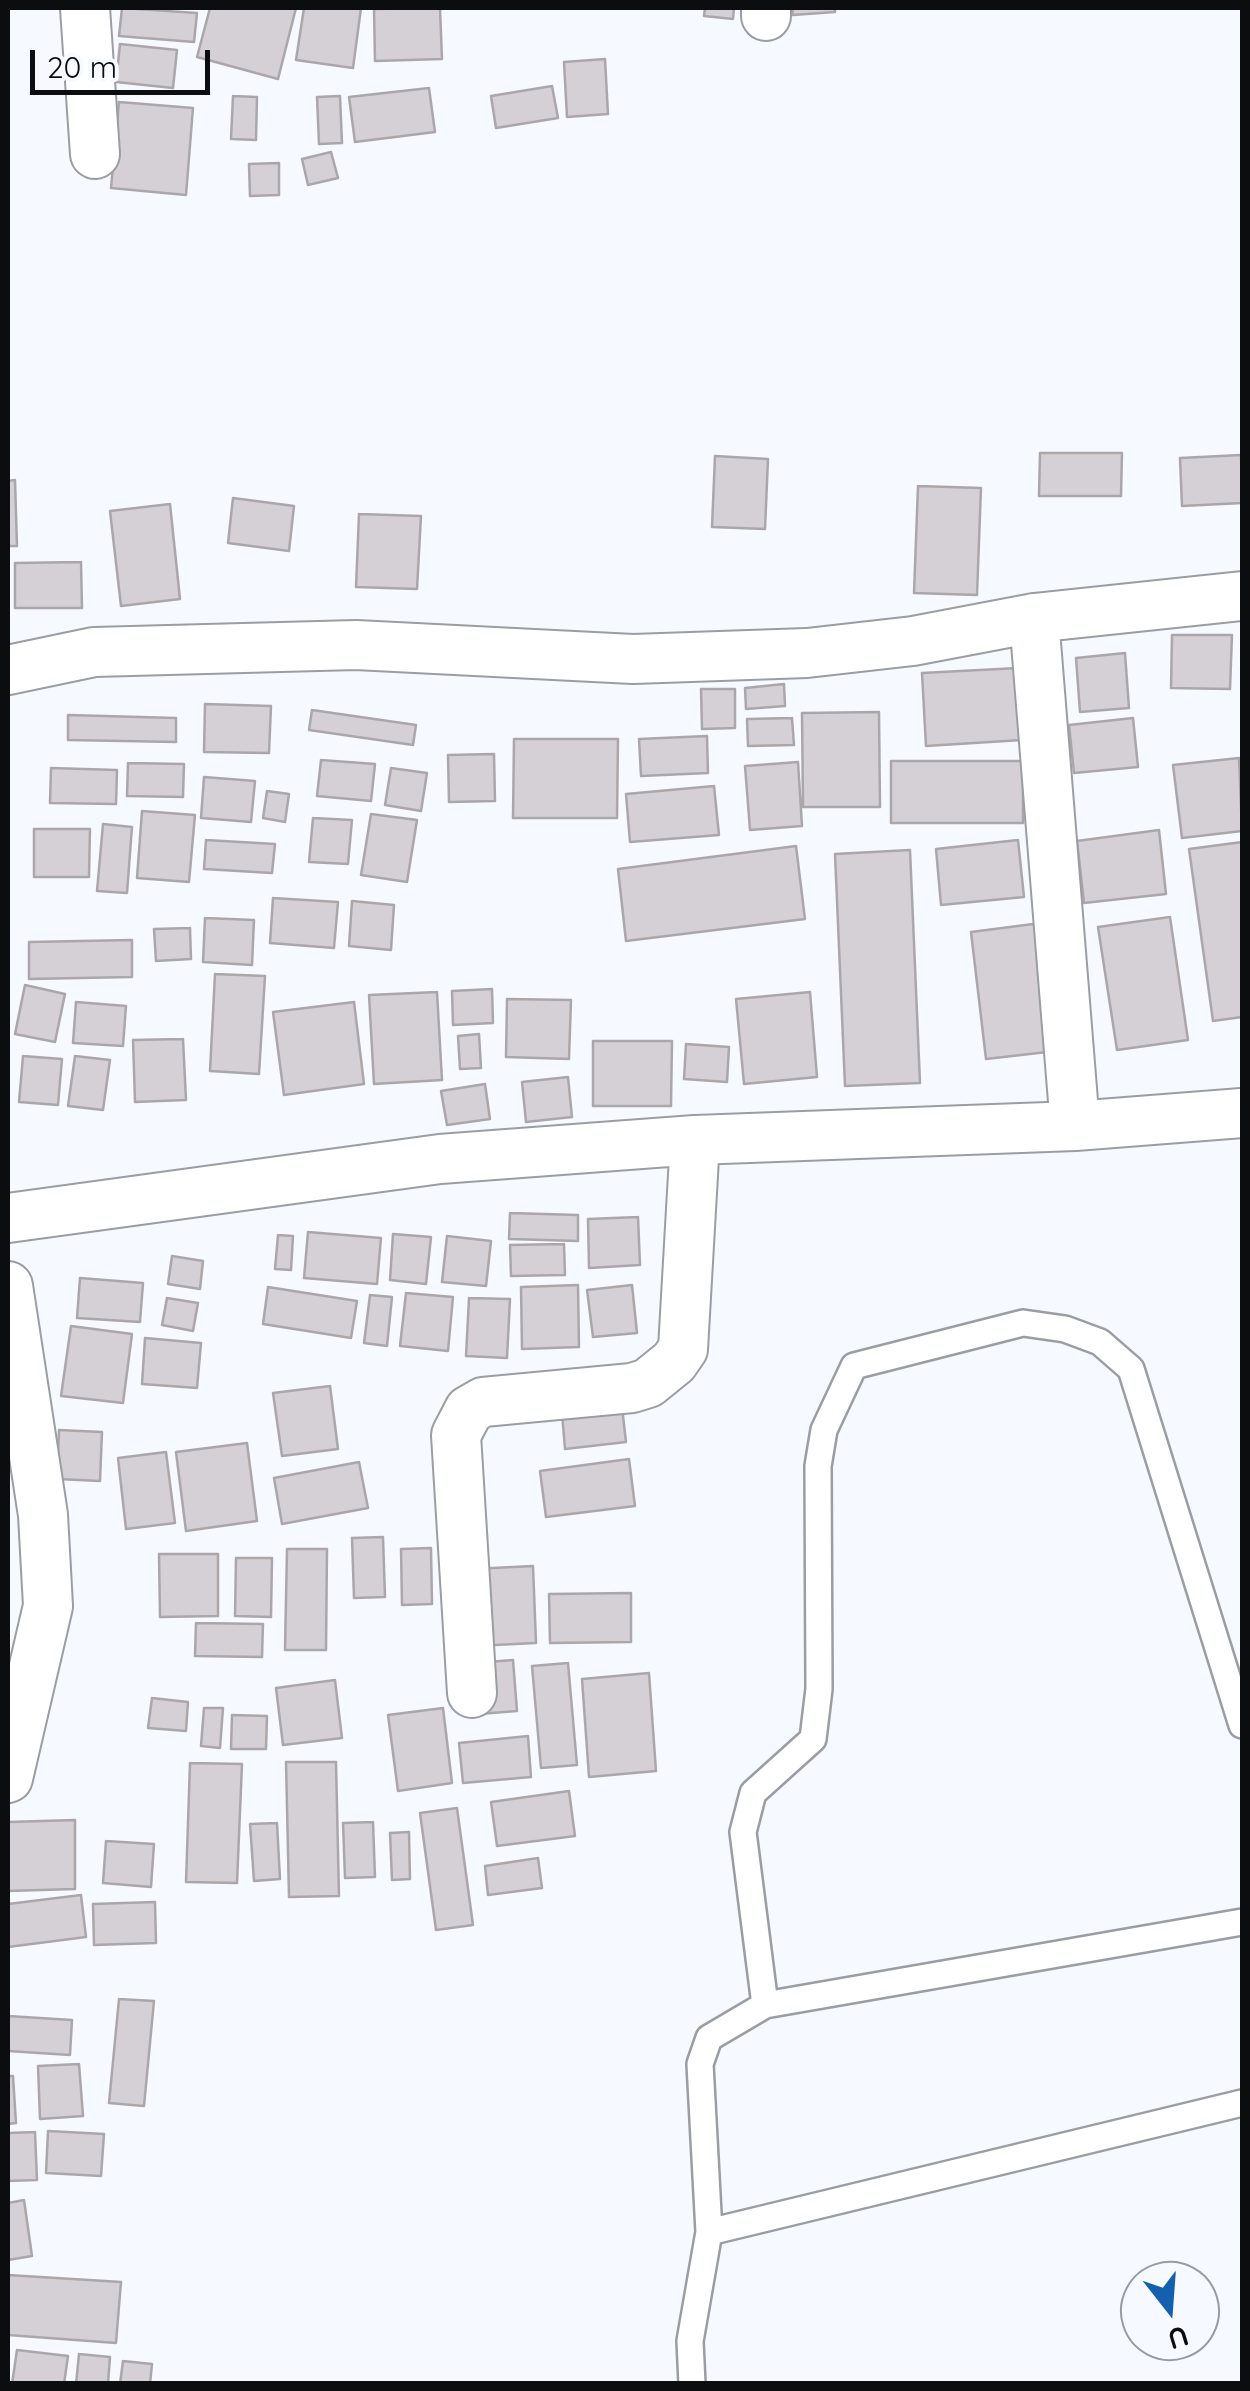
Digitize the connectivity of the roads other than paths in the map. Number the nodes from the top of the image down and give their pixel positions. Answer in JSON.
{"nodes":[{"id":1,"x":85,"y":8,"type":"edge"},
{"id":2,"x":95,"y":154,"type":"dead end"},
{"id":3,"x":1242,"y":596,"type":"edge"},
{"id":4,"x":1034,"y":618,"type":"junction"},
{"id":5,"x":8,"y":670,"type":"edge"},
{"id":6,"x":1242,"y":1113,"type":"edge"},
{"id":7,"x":1075,"y":1126,"type":"junction"},
{"id":8,"x":694,"y":1140,"type":"junction"},
{"id":9,"x":8,"y":1218,"type":"edge"},
{"id":10,"x":8,"y":1286,"type":"edge"},
{"id":11,"x":472,"y":1693,"type":"dead end"},
{"id":12,"x":1242,"y":1726,"type":"edge"},
{"id":13,"x":8,"y":1778,"type":"edge"},
{"id":14,"x":1242,"y":1922,"type":"edge"},
{"id":15,"x":765,"y":2005,"type":"junction"},
{"id":16,"x":1242,"y":2104,"type":"edge"},
{"id":17,"x":709,"y":2232,"type":"junction"},
{"id":18,"x":692,"y":2384,"type":"edge"}],
"edges":[{"from":1,"to":2,"type":"street"},
{"from":3,"to":4,"type":"street"},
{"from":4,"to":5,"type":"street"},
{"from":4,"to":7,"type":"street"},
{"from":6,"to":7,"type":"street"},
{"from":7,"to":8,"type":"street"},
{"from":8,"to":9,"type":"street"},
{"from":8,"to":11,"type":"street"},
{"from":10,"to":13,"type":"street"},
{"from":12,"to":15,"type":"lane"},
{"from":14,"to":15,"type":"lane"},
{"from":15,"to":17,"type":"lane"},
{"from":16,"to":17,"type":"lane"},
{"from":17,"to":18,"type":"lane"}]}
